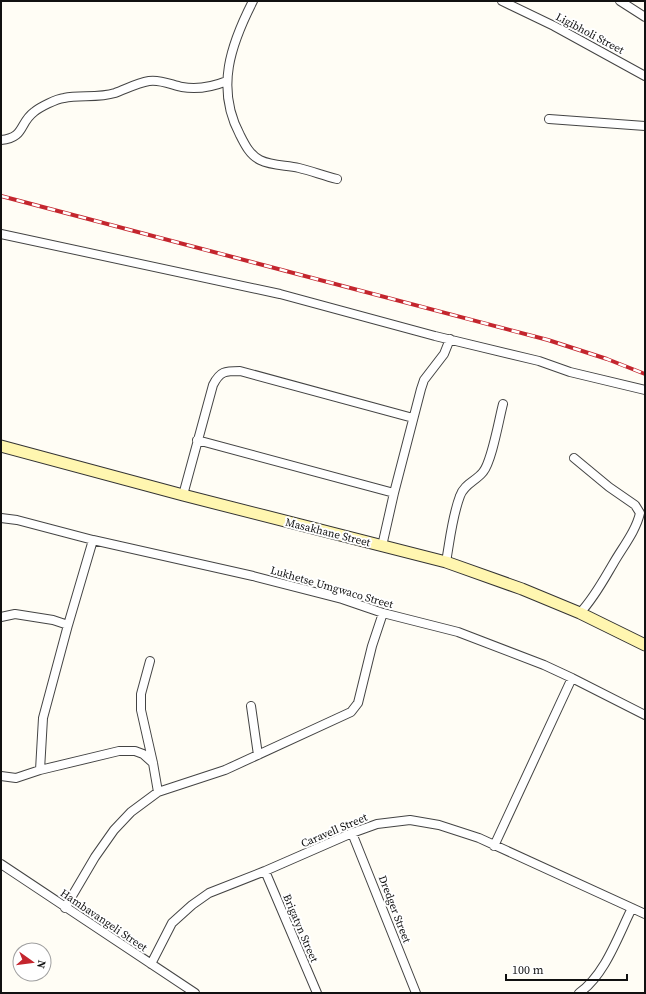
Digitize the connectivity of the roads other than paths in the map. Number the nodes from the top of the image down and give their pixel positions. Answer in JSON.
{"nodes":[{"id":1,"x":253,"y":1,"type":"edge"},
{"id":2,"x":502,"y":1,"type":"edge"},
{"id":3,"x":622,"y":1,"type":"edge"},
{"id":4,"x":645,"y":17,"type":"edge"},
{"id":5,"x":645,"y":76,"type":"edge"},
{"id":6,"x":227,"y":81,"type":"junction"},
{"id":7,"x":549,"y":119,"type":"dead end"},
{"id":8,"x":645,"y":126,"type":"edge"},
{"id":9,"x":1,"y":140,"type":"edge"},
{"id":10,"x":337,"y":179,"type":"dead end"},
{"id":11,"x":1,"y":234,"type":"edge"},
{"id":12,"x":450,"y":340,"type":"junction"},
{"id":13,"x":645,"y":390,"type":"edge"},
{"id":14,"x":503,"y":404,"type":"dead end"},
{"id":15,"x":413,"y":418,"type":"junction"},
{"id":16,"x":198,"y":440,"type":"junction"},
{"id":17,"x":1,"y":446,"type":"edge"},
{"id":18,"x":574,"y":458,"type":"dead end"},
{"id":19,"x":394,"y":493,"type":"junction"},
{"id":20,"x":183,"y":495,"type":"junction"},
{"id":21,"x":1,"y":518,"type":"edge"},
{"id":22,"x":93,"y":540,"type":"junction"},
{"id":23,"x":382,"y":546,"type":"junction"},
{"id":24,"x":446,"y":562,"type":"junction"},
{"id":25,"x":580,"y":612,"type":"junction"},
{"id":26,"x":383,"y":613,"type":"junction"},
{"id":27,"x":1,"y":617,"type":"edge"},
{"id":28,"x":68,"y":625,"type":"junction"},
{"id":29,"x":645,"y":645,"type":"edge"},
{"id":30,"x":150,"y":662,"type":"dead end"},
{"id":31,"x":572,"y":678,"type":"junction"},
{"id":32,"x":251,"y":706,"type":"dead end"},
{"id":33,"x":645,"y":715,"type":"edge"},
{"id":34,"x":258,"y":755,"type":"junction"},
{"id":35,"x":153,"y":762,"type":"junction"},
{"id":36,"x":40,"y":770,"type":"junction"},
{"id":37,"x":1,"y":776,"type":"edge"},
{"id":38,"x":158,"y":792,"type":"junction"},
{"id":39,"x":352,"y":833,"type":"junction"},
{"id":40,"x":494,"y":846,"type":"junction"},
{"id":41,"x":1,"y":864,"type":"edge"},
{"id":42,"x":265,"y":872,"type":"junction"},
{"id":43,"x":66,"y":908,"type":"junction"},
{"id":44,"x":632,"y":908,"type":"junction"},
{"id":45,"x":645,"y":914,"type":"edge"},
{"id":46,"x":151,"y":964,"type":"junction"},
{"id":47,"x":194,"y":993,"type":"edge"},
{"id":48,"x":317,"y":993,"type":"edge"},
{"id":49,"x":416,"y":993,"type":"edge"},
{"id":50,"x":579,"y":993,"type":"edge"}],
"edges":[{"from":1,"to":6,"type":"street"},
{"from":2,"to":5,"type":"street","name":"Ligibholi Street"},
{"from":3,"to":4,"type":"street"},
{"from":6,"to":9,"type":"street"},
{"from":6,"to":10,"type":"street"},
{"from":7,"to":8,"type":"street"},
{"from":11,"to":12,"type":"street"},
{"from":12,"to":13,"type":"street"},
{"from":12,"to":15,"type":"street"},
{"from":14,"to":24,"type":"street"},
{"from":15,"to":16,"type":"street"},
{"from":15,"to":19,"type":"street"},
{"from":16,"to":19,"type":"street"},
{"from":16,"to":20,"type":"street"},
{"from":17,"to":20,"type":"street","name":"Masakhane Street"},
{"from":18,"to":25,"type":"street"},
{"from":19,"to":23,"type":"street"},
{"from":20,"to":23,"type":"street","name":"Masakhane Street"},
{"from":21,"to":22,"type":"street","name":"Lukhetse Umgwaco Street"},
{"from":22,"to":26,"type":"street","name":"Lukhetse Umgwaco Street"},
{"from":22,"to":28,"type":"street"},
{"from":23,"to":24,"type":"street","name":"Masakhane Street"},
{"from":24,"to":25,"type":"street","name":"Masakhane Street"},
{"from":25,"to":29,"type":"street","name":"Masakhane Street"},
{"from":26,"to":31,"type":"street","name":"Lukhetse Umgwaco Street"},
{"from":26,"to":34,"type":"street"},
{"from":27,"to":28,"type":"street"},
{"from":28,"to":36,"type":"street"},
{"from":30,"to":35,"type":"street"},
{"from":31,"to":33,"type":"street","name":"Lukhetse Umgwaco Street"},
{"from":31,"to":40,"type":"street"},
{"from":32,"to":34,"type":"street"},
{"from":34,"to":38,"type":"street"},
{"from":35,"to":36,"type":"street"},
{"from":35,"to":38,"type":"street"},
{"from":36,"to":37,"type":"street"},
{"from":38,"to":43,"type":"street"},
{"from":39,"to":40,"type":"street","name":"Caravell Street"},
{"from":39,"to":42,"type":"street","name":"Caravell Street"},
{"from":39,"to":49,"type":"street","name":"Dredger Street"},
{"from":40,"to":44,"type":"street","name":"Caravell Street"},
{"from":41,"to":43,"type":"street","name":"Hambavangeli Street"},
{"from":42,"to":46,"type":"street","name":"Caravell Street"},
{"from":42,"to":48,"type":"street","name":"Brigatyn Street"},
{"from":43,"to":46,"type":"street","name":"Hambavangeli Street"},
{"from":44,"to":45,"type":"street","name":"Caravell Street"},
{"from":44,"to":50,"type":"street"},
{"from":46,"to":47,"type":"street","name":"Hambavangeli Street"}]}
